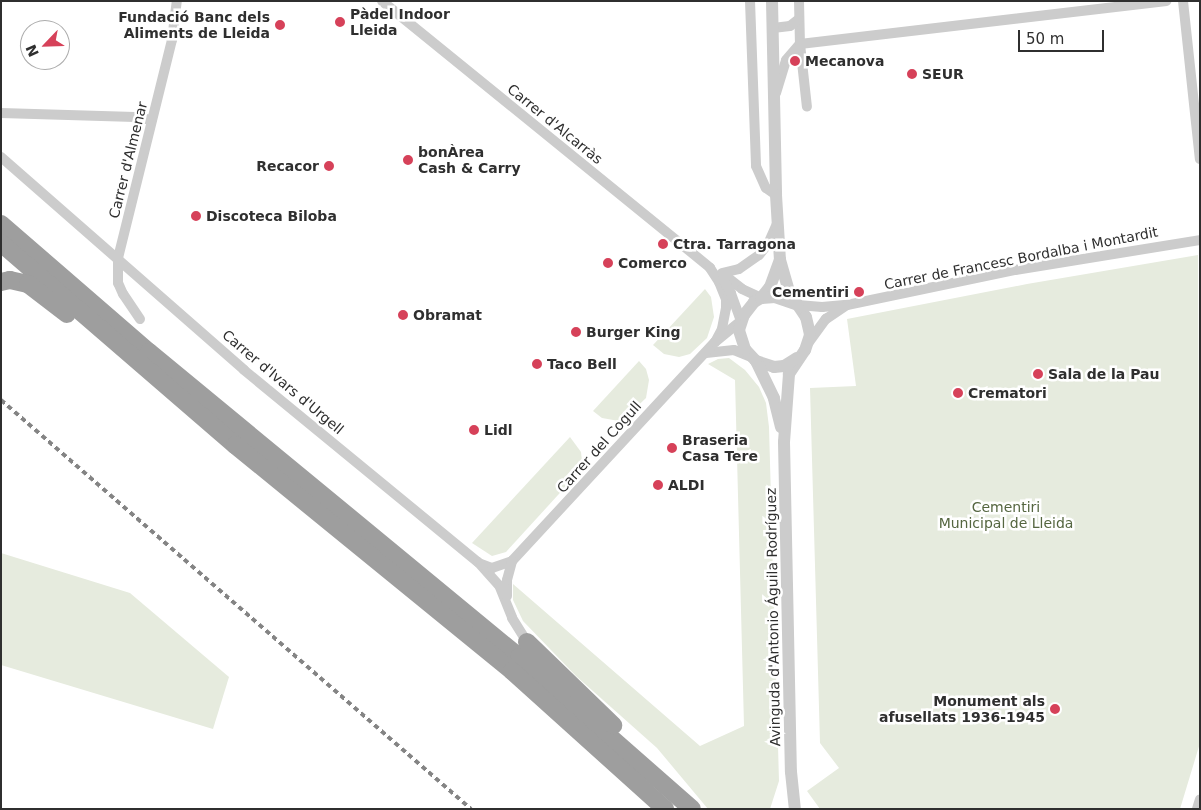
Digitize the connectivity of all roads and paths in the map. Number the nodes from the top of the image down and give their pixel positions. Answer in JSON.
{"nodes":[{"id":1,"x":177,"y":1,"type":"edge"},
{"id":2,"x":382,"y":1,"type":"edge"},
{"id":3,"x":750,"y":1,"type":"edge"},
{"id":4,"x":772,"y":1,"type":"edge"},
{"id":5,"x":799,"y":1,"type":"edge"},
{"id":6,"x":1166,"y":1,"type":"edge"},
{"id":7,"x":1182,"y":1,"type":"edge"},
{"id":8,"x":1154,"y":2,"type":"edge"},
{"id":9,"x":799,"y":19,"type":"junction"},
{"id":10,"x":773,"y":28,"type":"junction"},
{"id":11,"x":800,"y":44,"type":"junction"},
{"id":12,"x":774,"y":99,"type":"junction"},
{"id":13,"x":806,"y":107,"type":"dead end"},
{"id":14,"x":1,"y":113,"type":"edge"},
{"id":15,"x":152,"y":120,"type":"junction"},
{"id":16,"x":1,"y":157,"type":"edge"},
{"id":17,"x":1200,"y":159,"type":"edge"},
{"id":18,"x":776,"y":195,"type":"junction"},
{"id":19,"x":778,"y":223,"type":"junction"},
{"id":20,"x":1,"y":224,"type":"edge"},
{"id":21,"x":1200,"y":240,"type":"edge"},
{"id":22,"x":1,"y":243,"type":"edge"},
{"id":23,"x":118,"y":258,"type":"junction"},
{"id":24,"x":780,"y":260,"type":"junction"},
{"id":25,"x":716,"y":272,"type":"junction"},
{"id":26,"x":1,"y":282,"type":"edge"},
{"id":27,"x":761,"y":298,"type":"junction"},
{"id":28,"x":798,"y":305,"type":"junction"},
{"id":29,"x":847,"y":306,"type":"junction"},
{"id":30,"x":140,"y":319,"type":"dead end"},
{"id":31,"x":741,"y":321,"type":"junction"},
{"id":32,"x":102,"y":330,"type":"junction"},
{"id":33,"x":715,"y":342,"type":"junction"},
{"id":34,"x":804,"y":350,"type":"junction"},
{"id":35,"x":706,"y":353,"type":"junction"},
{"id":36,"x":754,"y":359,"type":"junction"},
{"id":37,"x":784,"y":442,"type":"junction"},
{"id":38,"x":512,"y":561,"type":"junction"},
{"id":39,"x":478,"y":562,"type":"junction"},
{"id":40,"x":508,"y":604,"type":"junction"},
{"id":41,"x":526,"y":642,"type":"joint"},
{"id":42,"x":793,"y":791,"type":"junction"},
{"id":43,"x":1200,"y":800,"type":"edge"},
{"id":44,"x":664,"y":809,"type":"edge"},
{"id":45,"x":692,"y":809,"type":"edge"},
{"id":46,"x":784,"y":809,"type":"edge"},
{"id":47,"x":795,"y":809,"type":"edge"},
{"id":48,"x":1197,"y":809,"type":"edge"}],
"edges":[{"from":1,"to":15,"type":"street","name":"Carrer d'Almenar"},
{"from":2,"to":25,"type":"street","name":"Carrer d'Alcarràs"},
{"from":3,"to":18,"type":"street"},
{"from":4,"to":10,"type":"street"},
{"from":5,"to":9,"type":"street"},
{"from":6,"to":8,"type":"street"},
{"from":7,"to":17,"type":"street"},
{"from":8,"to":11,"type":"street"},
{"from":9,"to":10,"type":"street"},
{"from":9,"to":11,"type":"street"},
{"from":10,"to":12,"type":"street"},
{"from":11,"to":12,"type":"street"},
{"from":11,"to":13,"type":"street"},
{"from":12,"to":18,"type":"street"},
{"from":14,"to":15,"type":"street"},
{"from":15,"to":23,"type":"street","name":"Carrer d'Almenar"},
{"from":16,"to":23,"type":"street","name":"Carrer d'Ivars d'Urgell"},
{"from":18,"to":19,"type":"street"},
{"from":19,"to":24,"type":"street"},
{"from":19,"to":25,"type":"street"},
{"from":20,"to":45,"type":"highway"},
{"from":21,"to":29,"type":"street","name":"Carrer de Francesc Bordalba i Montardit"},
{"from":22,"to":32,"type":"highway"},
{"from":23,"to":30,"type":"street","name":"Carrer d'Almenar"},
{"from":23,"to":39,"type":"street","name":"Carrer d'Ivars d'Urgell"},
{"from":24,"to":27,"type":"street"},
{"from":24,"to":28,"type":"street"},
{"from":25,"to":27,"type":"street","name":"Carrer d'Alcarràs"},
{"from":25,"to":31,"type":"street","name":"Carrer d'Alcarràs"},
{"from":25,"to":33,"type":"street","name":"Carrer d'Alcarràs"},
{"from":26,"to":32,"type":"highway"},
{"from":27,"to":28,"type":"street"},
{"from":27,"to":31,"type":"street"},
{"from":28,"to":29,"type":"street","name":"Carrer de Francesc Bordalba i Montardit"},
{"from":28,"to":34,"type":"street"},
{"from":29,"to":34,"type":"street","name":"Carrer de Francesc Bordalba i Montardit"},
{"from":31,"to":33,"type":"street","name":"Carrer del Cogull"},
{"from":31,"to":36,"type":"street","name":"Avinguda d'Antonio Águila Rodríguez"},
{"from":32,"to":44,"type":"highway"},
{"from":33,"to":35,"type":"street","name":"Carrer del Cogull"},
{"from":34,"to":36,"type":"street"},
{"from":34,"to":37,"type":"street","name":"Avinguda d'Antonio Águila Rodríguez"},
{"from":35,"to":36,"type":"street"},
{"from":35,"to":38,"type":"street","name":"Carrer del Cogull"},
{"from":36,"to":37,"type":"street","name":"Avinguda d'Antonio Águila Rodríguez"},
{"from":37,"to":42,"type":"street","name":"Avinguda d'Antonio Águila Rodríguez"},
{"from":38,"to":39,"type":"street"},
{"from":38,"to":40,"type":"street"},
{"from":39,"to":40,"type":"street","name":"Carrer d'Ivars d'Urgell"},
{"from":40,"to":41,"type":"street","name":"Carrer d'Ivars d'Urgell"},
{"from":41,"to":45,"type":"highway"},
{"from":42,"to":46,"type":"street","name":"Avinguda d'Antonio Águila Rodríguez"},
{"from":42,"to":47,"type":"street","name":"Avinguda d'Antonio Águila Rodríguez"},
{"from":43,"to":48,"type":"street"}]}
